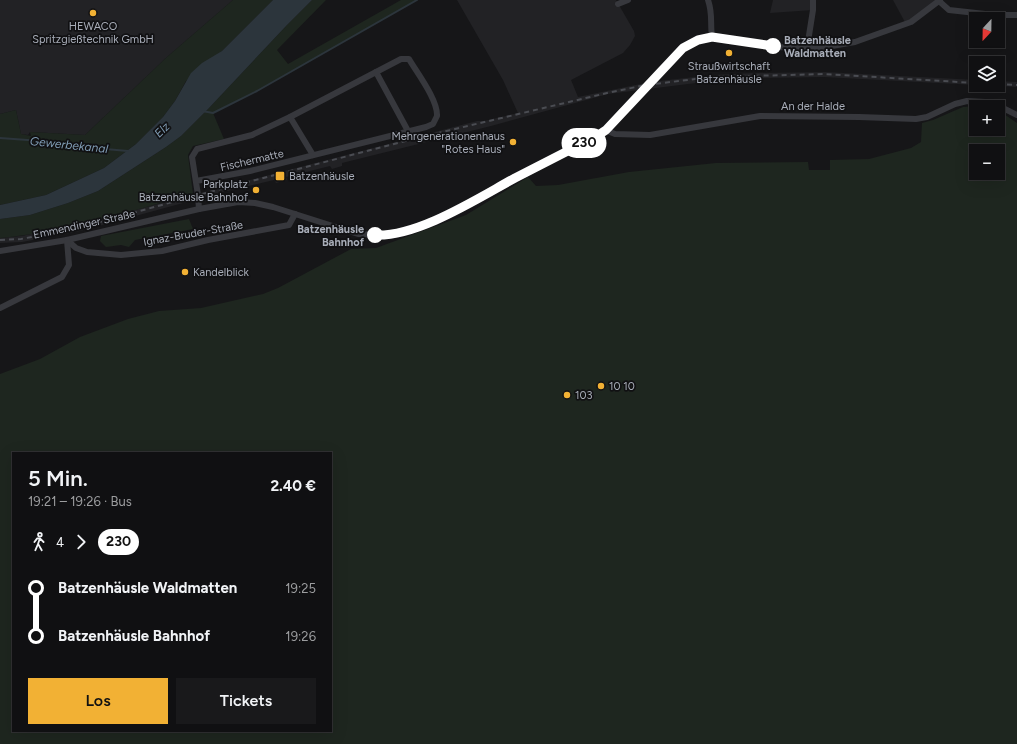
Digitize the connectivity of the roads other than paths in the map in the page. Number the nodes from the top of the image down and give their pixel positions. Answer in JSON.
{"nodes":[{"id":1,"x":628,"y":0,"type":"edge"},
{"id":2,"x":708,"y":0,"type":"edge"},
{"id":3,"x":813,"y":0,"type":"edge"},
{"id":4,"x":940,"y":0,"type":"edge"},
{"id":5,"x":618,"y":4,"type":"dead end"},
{"id":6,"x":1017,"y":14,"type":"edge"},
{"id":7,"x":712,"y":37,"type":"junction"},
{"id":8,"x":807,"y":48,"type":"junction"},
{"id":9,"x":376,"y":72,"type":"junction"},
{"id":10,"x":1017,"y":115,"type":"edge"},
{"id":11,"x":290,"y":117,"type":"junction"},
{"id":12,"x":606,"y":130,"type":"junction"},
{"id":13,"x":408,"y":131,"type":"junction"},
{"id":14,"x":313,"y":155,"type":"junction"},
{"id":15,"x":196,"y":181,"type":"junction"},
{"id":16,"x":199,"y":209,"type":"junction"},
{"id":17,"x":295,"y":214,"type":"junction"},
{"id":18,"x":67,"y":240,"type":"junction"},
{"id":19,"x":0,"y":251,"type":"edge"},
{"id":20,"x":0,"y":308,"type":"edge"}],
"edges":[{"from":1,"to":5,"type":"street"},
{"from":2,"to":7,"type":"street"},
{"from":3,"to":8,"type":"street"},
{"from":4,"to":6,"type":"street"},
{"from":4,"to":8,"type":"street"},
{"from":7,"to":8,"type":"street"},
{"from":7,"to":12,"type":"street","name":"Emmendinger Straße"},
{"from":9,"to":11,"type":"street","name":"Fischermatte"},
{"from":9,"to":13,"type":"street"},
{"from":9,"to":13,"type":"street","name":"Fischermatte"},
{"from":10,"to":12,"type":"street","name":"An der Halde"},
{"from":11,"to":14,"type":"street"},
{"from":11,"to":15,"type":"street","name":"Fischermatte"},
{"from":12,"to":17,"type":"street","name":"Emmendinger Straße"},
{"from":13,"to":14,"type":"street","name":"Fischermatte"},
{"from":14,"to":15,"type":"street","name":"Fischermatte"},
{"from":15,"to":16,"type":"street","name":"Fischermatte"},
{"from":16,"to":17,"type":"street","name":"Emmendinger Straße"},
{"from":16,"to":18,"type":"street","name":"Emmendinger Straße"},
{"from":17,"to":18,"type":"street","name":"Ignaz-Bruder-Straße"},
{"from":18,"to":19,"type":"street","name":"Emmendinger Straße"},
{"from":18,"to":20,"type":"street"}]}
